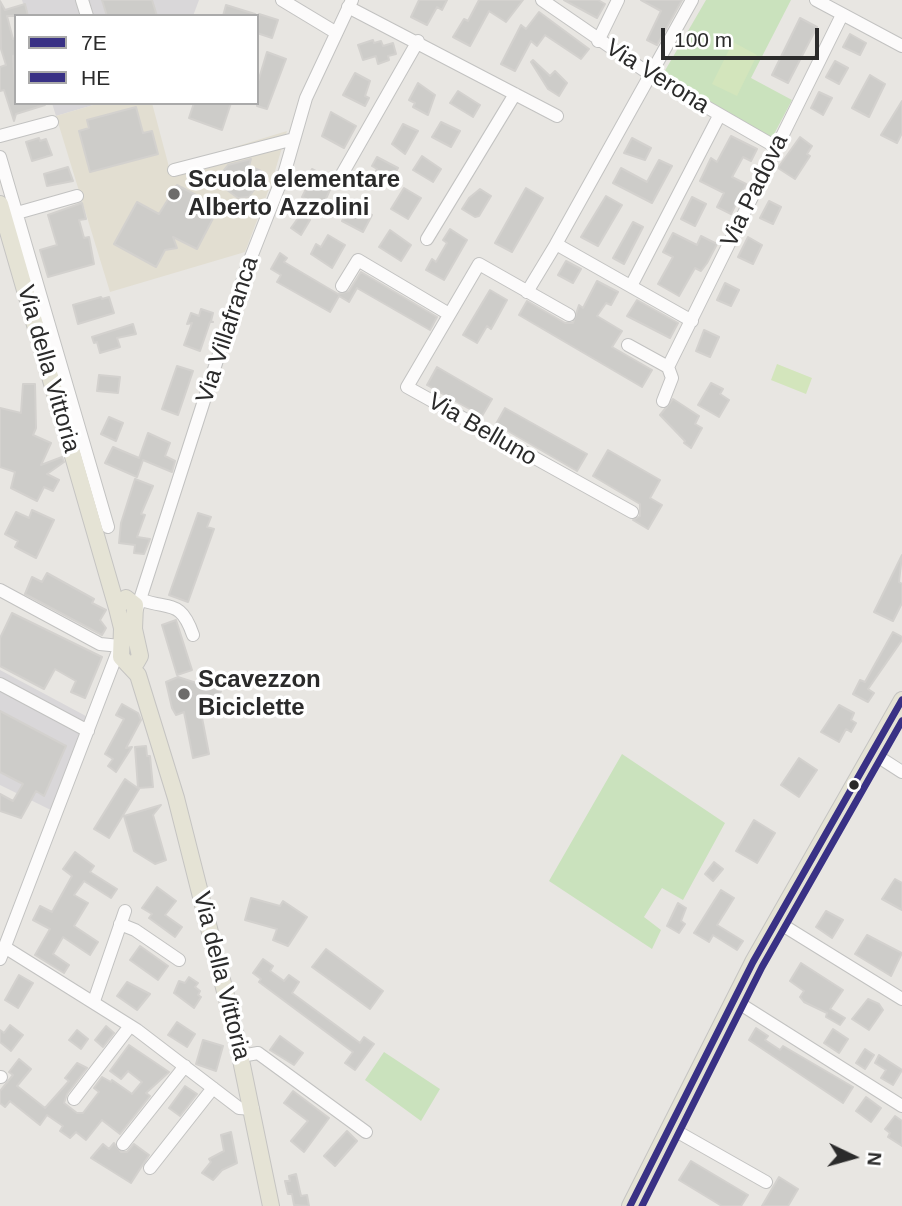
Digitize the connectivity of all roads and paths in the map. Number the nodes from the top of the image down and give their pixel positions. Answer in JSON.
{"nodes":[{"id":1,"x":282,"y":0,"type":"edge"},
{"id":2,"x":542,"y":0,"type":"edge"},
{"id":3,"x":618,"y":0,"type":"edge"},
{"id":4,"x":692,"y":0,"type":"edge"},
{"id":5,"x":816,"y":0,"type":"edge"},
{"id":6,"x":350,"y":3,"type":"edge"},
{"id":7,"x":842,"y":15,"type":"junction"},
{"id":8,"x":335,"y":33,"type":"junction"},
{"id":9,"x":418,"y":41,"type":"junction"},
{"id":10,"x":598,"y":41,"type":"junction"},
{"id":11,"x":902,"y":46,"type":"edge"},
{"id":12,"x":652,"y":75,"type":"junction"},
{"id":13,"x":515,"y":94,"type":"junction"},
{"id":14,"x":557,"y":116,"type":"dead end"},
{"id":15,"x":719,"y":116,"type":"junction"},
{"id":16,"x":52,"y":122,"type":"dead end"},
{"id":17,"x":0,"y":136,"type":"edge"},
{"id":18,"x":294,"y":139,"type":"junction"},
{"id":19,"x":776,"y":147,"type":"junction"},
{"id":20,"x":0,"y":157,"type":"edge"},
{"id":21,"x":174,"y":170,"type":"dead end"},
{"id":22,"x":341,"y":176,"type":"dead end"},
{"id":23,"x":77,"y":196,"type":"dead end"},
{"id":24,"x":7,"y":211,"type":"edge"},
{"id":25,"x":427,"y":239,"type":"dead end"},
{"id":26,"x":556,"y":244,"type":"junction"},
{"id":27,"x":342,"y":286,"type":"dead end"},
{"id":28,"x":631,"y":286,"type":"junction"},
{"id":29,"x":527,"y":292,"type":"junction"},
{"id":30,"x":449,"y":314,"type":"junction"},
{"id":31,"x":569,"y":315,"type":"dead end"},
{"id":32,"x":692,"y":320,"type":"junction"},
{"id":33,"x":628,"y":345,"type":"dead end"},
{"id":34,"x":668,"y":368,"type":"junction"},
{"id":35,"x":663,"y":401,"type":"dead end"},
{"id":36,"x":632,"y":512,"type":"dead end"},
{"id":37,"x":0,"y":590,"type":"edge"},
{"id":38,"x":130,"y":604,"type":"junction"},
{"id":39,"x":192,"y":635,"type":"dead end"},
{"id":40,"x":120,"y":646,"type":"junction"},
{"id":41,"x":132,"y":661,"type":"junction"},
{"id":42,"x":110,"y":674,"type":"junction"},
{"id":43,"x":0,"y":684,"type":"edge"},
{"id":44,"x":902,"y":699,"type":"edge"},
{"id":45,"x":88,"y":730,"type":"junction"},
{"id":46,"x":871,"y":751,"type":"junction"},
{"id":47,"x":902,"y":772,"type":"edge"},
{"id":48,"x":125,"y":911,"type":"dead end"},
{"id":49,"x":776,"y":921,"type":"junction"},
{"id":50,"x":120,"y":924,"type":"junction"},
{"id":51,"x":3,"y":953,"type":"edge"},
{"id":52,"x":179,"y":960,"type":"dead end"},
{"id":53,"x":902,"y":999,"type":"edge"},
{"id":54,"x":734,"y":1000,"type":"junction"},
{"id":55,"x":94,"y":1002,"type":"junction"},
{"id":56,"x":130,"y":1026,"type":"junction"},
{"id":57,"x":241,"y":1056,"type":"junction"},
{"id":58,"x":185,"y":1066,"type":"junction"},
{"id":59,"x":213,"y":1088,"type":"junction"},
{"id":60,"x":74,"y":1099,"type":"dead end"},
{"id":61,"x":902,"y":1106,"type":"edge"},
{"id":62,"x":253,"y":1109,"type":"junction"},
{"id":63,"x":669,"y":1127,"type":"junction"},
{"id":64,"x":366,"y":1132,"type":"dead end"},
{"id":65,"x":123,"y":1144,"type":"dead end"},
{"id":66,"x":150,"y":1168,"type":"dead end"},
{"id":67,"x":766,"y":1182,"type":"dead end"},
{"id":68,"x":271,"y":1206,"type":"edge"},
{"id":69,"x":630,"y":1206,"type":"edge"}],
"edges":[{"from":1,"to":8,"type":"street"},
{"from":2,"to":10,"type":"street","name":"Via Verona"},
{"from":3,"to":10,"type":"street"},
{"from":4,"to":12,"type":"street"},
{"from":5,"to":7,"type":"street"},
{"from":6,"to":8,"type":"street","name":"Via Villafranca"},
{"from":6,"to":9,"type":"street"},
{"from":7,"to":11,"type":"street"},
{"from":7,"to":19,"type":"street","name":"Via Padova"},
{"from":8,"to":18,"type":"street","name":"Via Villafranca"},
{"from":9,"to":13,"type":"street"},
{"from":9,"to":22,"type":"street"},
{"from":10,"to":12,"type":"street","name":"Via Verona"},
{"from":12,"to":15,"type":"street","name":"Via Verona"},
{"from":12,"to":26,"type":"street"},
{"from":13,"to":14,"type":"street"},
{"from":13,"to":25,"type":"street"},
{"from":15,"to":19,"type":"street","name":"Via Verona"},
{"from":15,"to":28,"type":"street"},
{"from":16,"to":17,"type":"street"},
{"from":18,"to":21,"type":"street"},
{"from":18,"to":38,"type":"street","name":"Via Villafranca"},
{"from":19,"to":32,"type":"street","name":"Via Padova"},
{"from":20,"to":24,"type":"street"},
{"from":23,"to":24,"type":"street"},
{"from":24,"to":38,"type":"main road","name":"Via della Vittoria"},
{"from":26,"to":28,"type":"street"},
{"from":26,"to":29,"type":"street"},
{"from":27,"to":30,"type":"street"},
{"from":28,"to":32,"type":"street"},
{"from":29,"to":30,"type":"street","name":"Via Belluno"},
{"from":29,"to":31,"type":"street"},
{"from":30,"to":36,"type":"street","name":"Via Belluno"},
{"from":32,"to":34,"type":"street","name":"Via Padova"},
{"from":33,"to":34,"type":"street"},
{"from":34,"to":35,"type":"street","name":"Via Padova"},
{"from":37,"to":40,"type":"street"},
{"from":38,"to":39,"type":"street"},
{"from":38,"to":40,"type":"main road","name":"Via della Vittoria"},
{"from":38,"to":41,"type":"main road","name":"Via della Vittoria"},
{"from":40,"to":41,"type":"main road","name":"Via della Vittoria"},
{"from":40,"to":42,"type":"street"},
{"from":41,"to":42,"type":"street"},
{"from":41,"to":57,"type":"main road","name":"Via della Vittoria"},
{"from":42,"to":45,"type":"street"},
{"from":43,"to":45,"type":"street"},
{"from":44,"to":46,"type":"main road"},
{"from":45,"to":51,"type":"street"},
{"from":46,"to":47,"type":"street"},
{"from":46,"to":49,"type":"main road"},
{"from":48,"to":50,"type":"street"},
{"from":49,"to":53,"type":"street"},
{"from":49,"to":54,"type":"main road"},
{"from":50,"to":52,"type":"street"},
{"from":50,"to":55,"type":"street"},
{"from":51,"to":55,"type":"street"},
{"from":54,"to":61,"type":"street"},
{"from":54,"to":63,"type":"main road"},
{"from":55,"to":56,"type":"street"},
{"from":56,"to":58,"type":"street"},
{"from":56,"to":60,"type":"street"},
{"from":57,"to":62,"type":"main road","name":"Via della Vittoria"},
{"from":57,"to":64,"type":"street"},
{"from":58,"to":59,"type":"street"},
{"from":58,"to":65,"type":"street"},
{"from":59,"to":62,"type":"street"},
{"from":59,"to":66,"type":"street"},
{"from":62,"to":68,"type":"main road","name":"Via della Vittoria"},
{"from":63,"to":67,"type":"street"},
{"from":63,"to":69,"type":"main road"}]}
